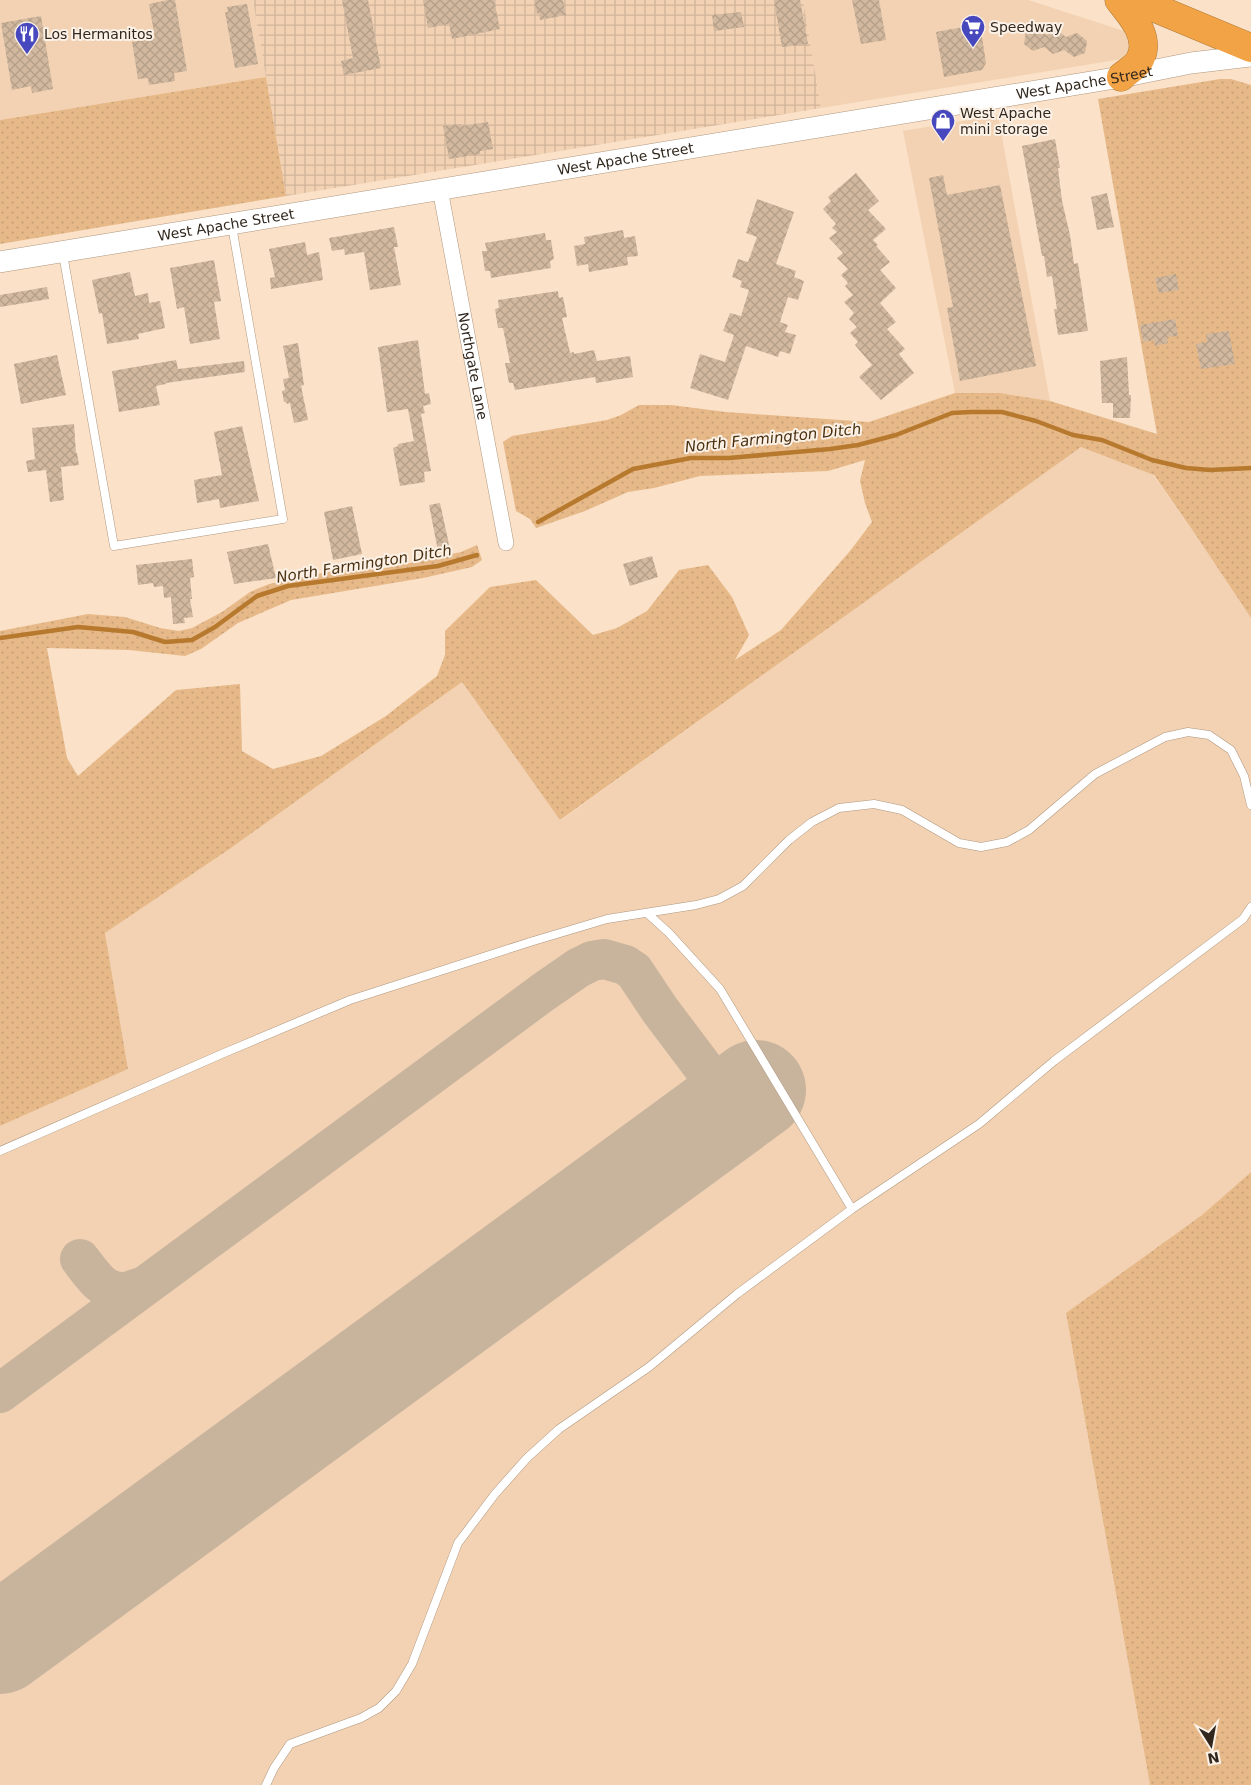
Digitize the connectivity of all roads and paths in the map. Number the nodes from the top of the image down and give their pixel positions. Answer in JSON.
{"nodes":[{"id":1,"x":1119,"y":0,"type":"edge"},
{"id":2,"x":1136,"y":0,"type":"edge"},
{"id":3,"x":1251,"y":48,"type":"edge"},
{"id":4,"x":1251,"y":56,"type":"edge"},
{"id":5,"x":1121,"y":77,"type":"junction"},
{"id":6,"x":440,"y":189,"type":"junction"},
{"id":7,"x":232,"y":224,"type":"junction"},
{"id":8,"x":63,"y":251,"type":"junction"},
{"id":9,"x":0,"y":262,"type":"edge"},
{"id":10,"x":506,"y":543,"type":"dead end"},
{"id":11,"x":1251,"y":805,"type":"edge"},
{"id":12,"x":1251,"y":907,"type":"edge"},
{"id":13,"x":647,"y":913,"type":"junction"},
{"id":14,"x":0,"y":1151,"type":"edge"},
{"id":15,"x":852,"y":1209,"type":"junction"},
{"id":16,"x":265,"y":1784,"type":"edge"}],
"edges":[{"from":1,"to":5,"type":"highway"},
{"from":2,"to":3,"type":"highway"},
{"from":4,"to":5,"type":"main road","name":"West Apache Street"},
{"from":5,"to":6,"type":"main road","name":"West Apache Street"},
{"from":6,"to":7,"type":"main road","name":"West Apache Street"},
{"from":6,"to":10,"type":"street","name":"Northgate Lane"},
{"from":7,"to":8,"type":"main road","name":"West Apache Street"},
{"from":7,"to":8,"type":"lane"},
{"from":8,"to":9,"type":"main road","name":"West Apache Street"},
{"from":11,"to":13,"type":"lane"},
{"from":12,"to":15,"type":"lane"},
{"from":13,"to":14,"type":"lane"},
{"from":13,"to":15,"type":"lane"},
{"from":15,"to":16,"type":"lane"}]}
